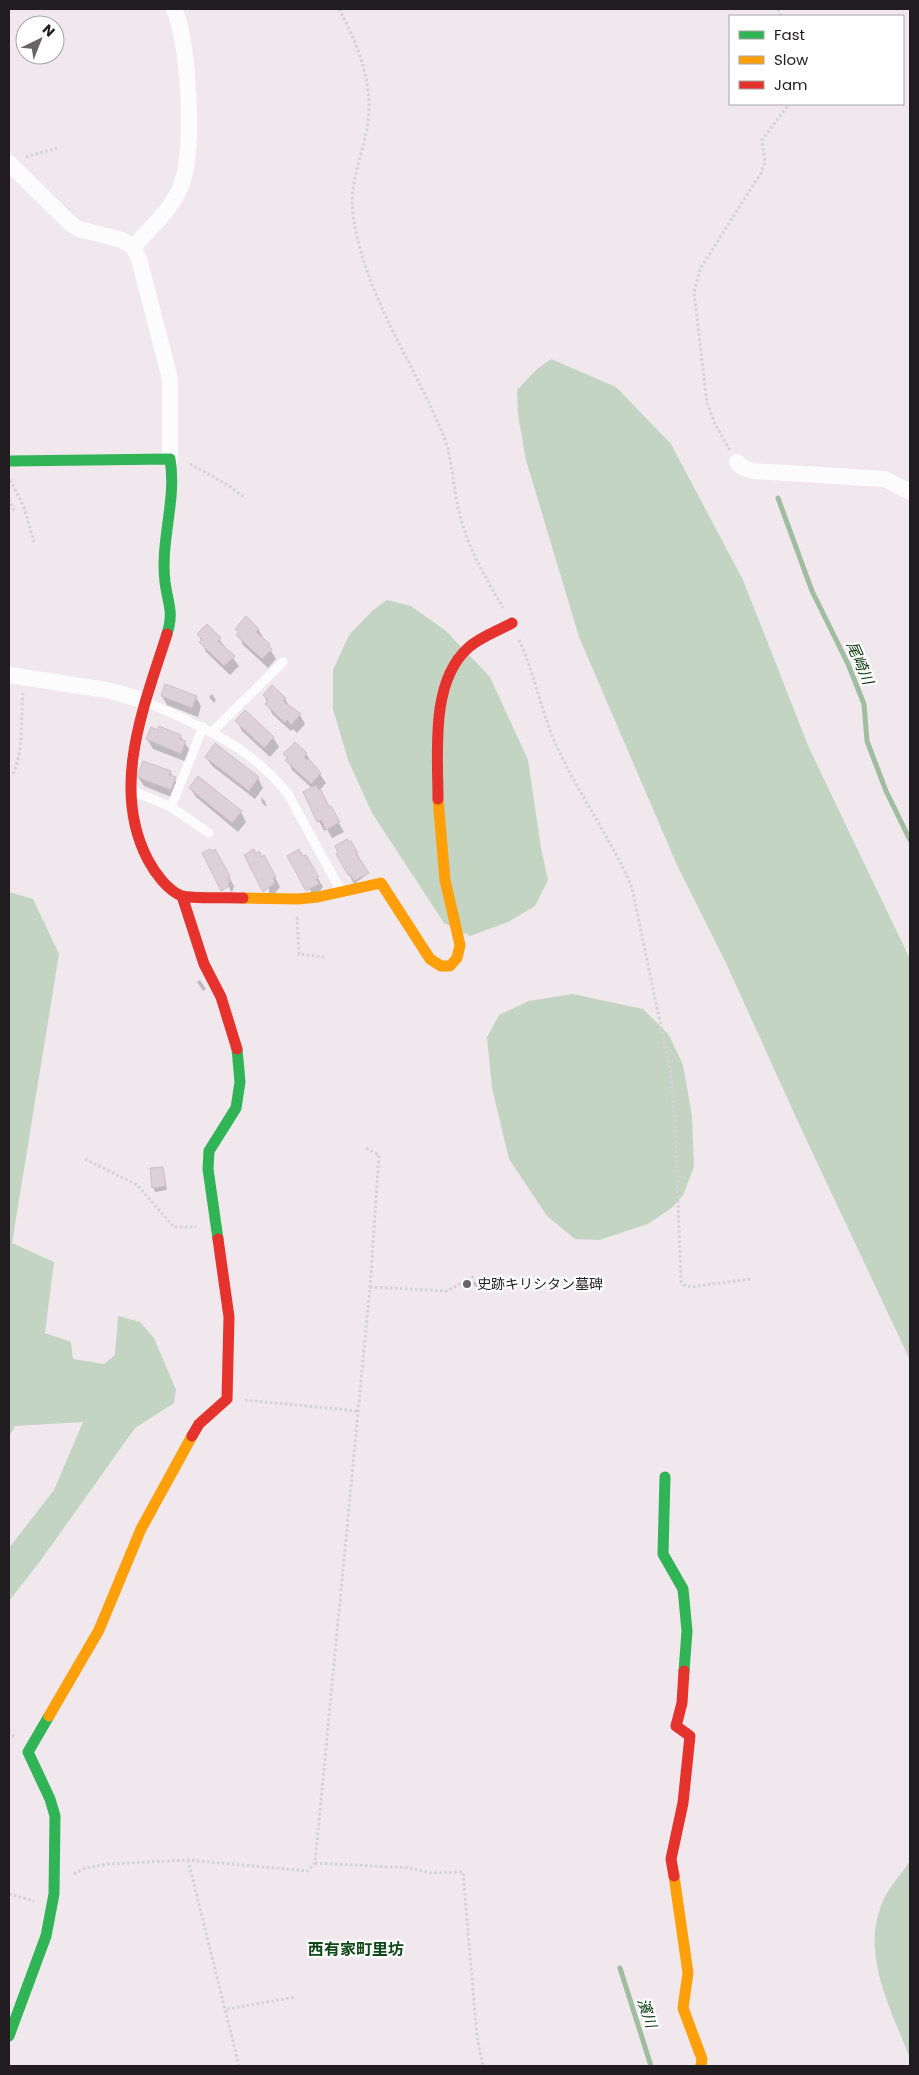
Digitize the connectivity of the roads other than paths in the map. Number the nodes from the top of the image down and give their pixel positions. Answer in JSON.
{"nodes":[{"id":1,"x":174,"y":9,"type":"edge"},
{"id":2,"x":9,"y":163,"type":"edge"},
{"id":3,"x":133,"y":247,"type":"junction"},
{"id":4,"x":170,"y":459,"type":"junction"},
{"id":5,"x":9,"y":461,"type":"edge"},
{"id":6,"x":737,"y":462,"type":"road end"},
{"id":7,"x":910,"y":492,"type":"edge"},
{"id":8,"x":512,"y":623,"type":"road end"},
{"id":9,"x":283,"y":662,"type":"dead end"},
{"id":10,"x":9,"y":675,"type":"edge"},
{"id":11,"x":146,"y":701,"type":"junction"},
{"id":12,"x":203,"y":727,"type":"junction"},
{"id":13,"x":213,"y":731,"type":"junction"},
{"id":14,"x":131,"y":790,"type":"junction"},
{"id":15,"x":171,"y":806,"type":"junction"},
{"id":16,"x":209,"y":833,"type":"dead end"},
{"id":17,"x":341,"y":892,"type":"junction"},
{"id":18,"x":182,"y":896,"type":"junction"},
{"id":19,"x":664,"y":1477,"type":"dead end"},
{"id":20,"x":9,"y":2036,"type":"edge"},
{"id":21,"x":701,"y":2066,"type":"edge"}],
"edges":[{"from":1,"to":3,"type":"street"},
{"from":2,"to":3,"type":"street"},
{"from":3,"to":4,"type":"street"},
{"from":4,"to":5,"type":"street"},
{"from":4,"to":11,"type":"street"},
{"from":6,"to":7,"type":"street"},
{"from":8,"to":17,"type":"street"},
{"from":9,"to":13,"type":"lane"},
{"from":10,"to":11,"type":"street"},
{"from":11,"to":12,"type":"lane"},
{"from":11,"to":14,"type":"street"},
{"from":12,"to":13,"type":"lane"},
{"from":12,"to":15,"type":"lane"},
{"from":13,"to":17,"type":"lane"},
{"from":14,"to":15,"type":"lane"},
{"from":14,"to":18,"type":"street"},
{"from":15,"to":16,"type":"lane"},
{"from":17,"to":18,"type":"street"},
{"from":18,"to":20,"type":"street"},
{"from":19,"to":21,"type":"street"}]}
